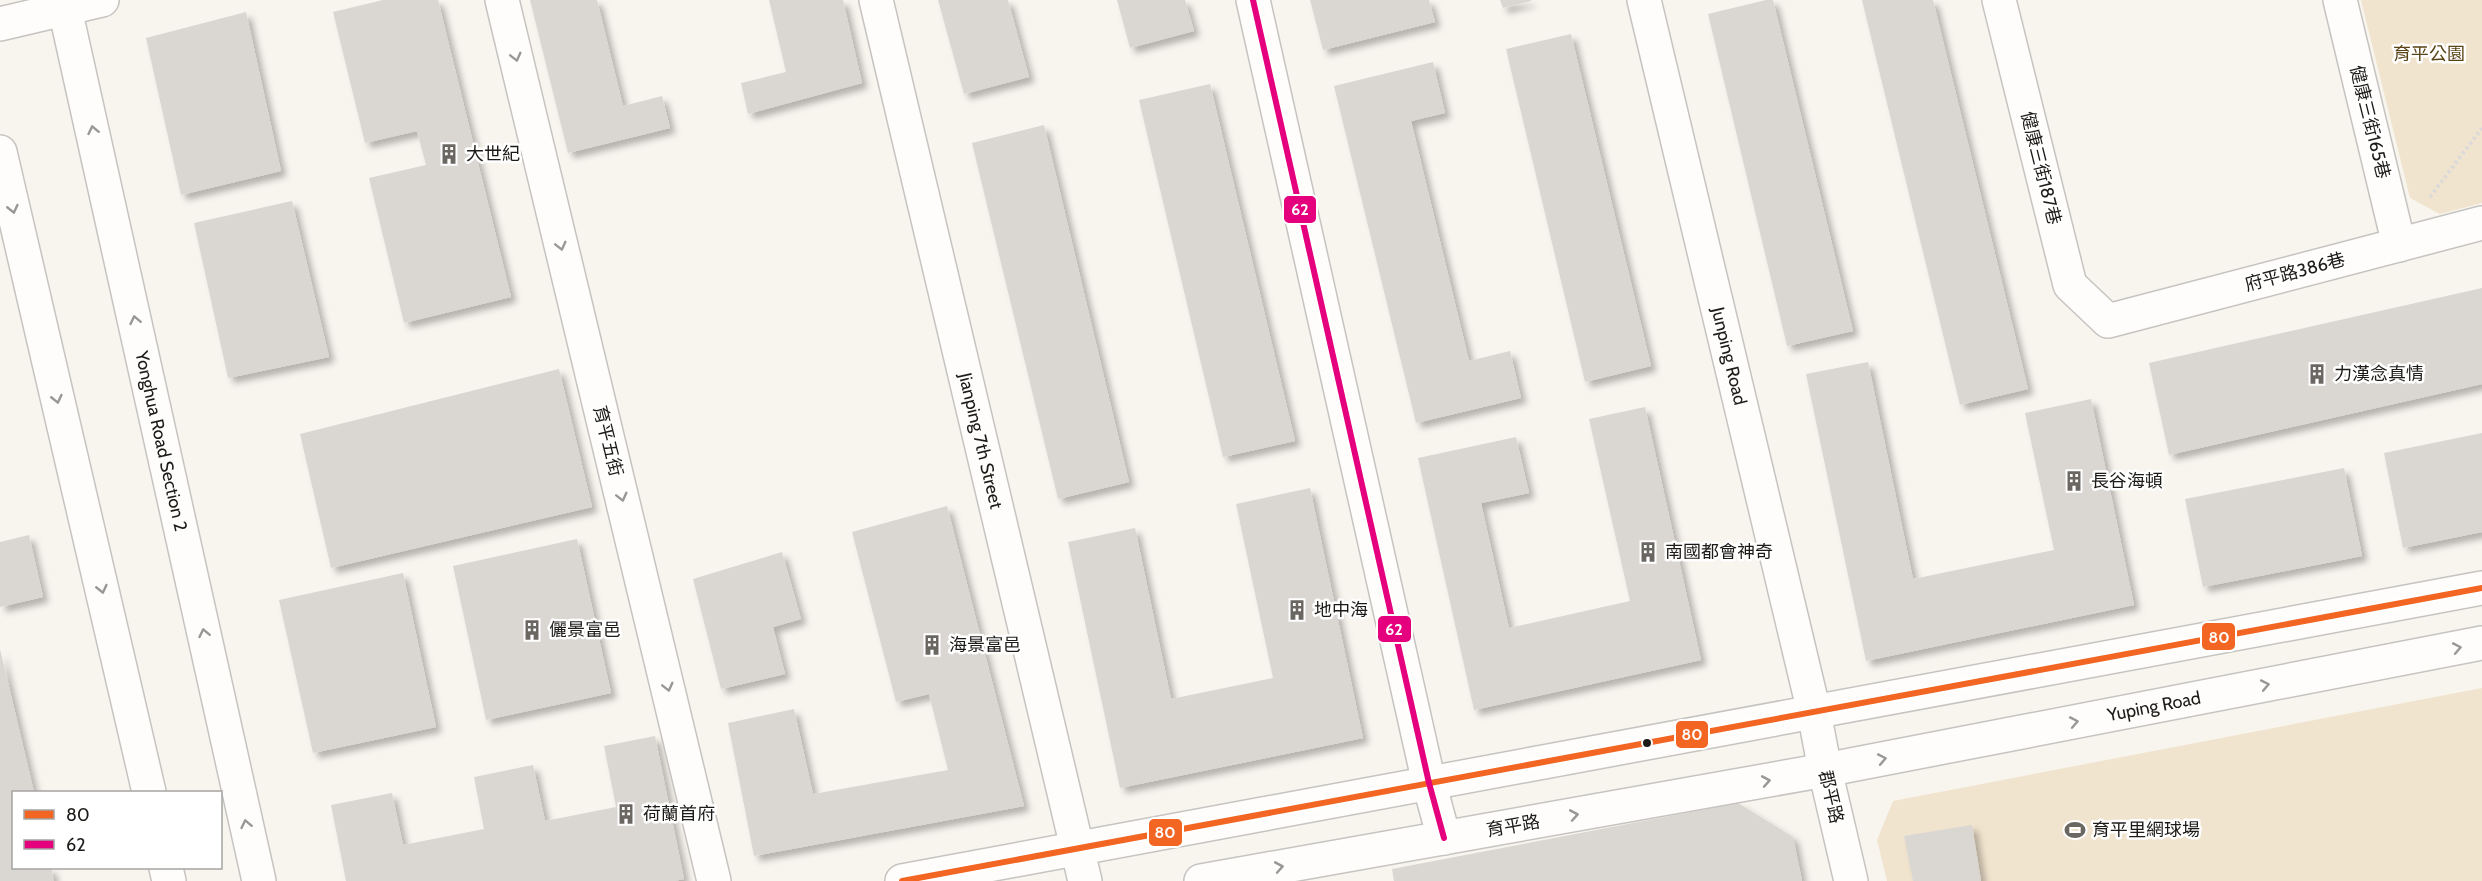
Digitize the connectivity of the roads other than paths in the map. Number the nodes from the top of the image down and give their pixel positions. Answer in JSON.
{"nodes":[{"id":1,"x":102,"y":0,"type":"edge"},
{"id":2,"x":502,"y":0,"type":"edge"},
{"id":3,"x":876,"y":0,"type":"edge"},
{"id":4,"x":1254,"y":0,"type":"edge"},
{"id":5,"x":1644,"y":0,"type":"edge"},
{"id":6,"x":1999,"y":0,"type":"edge"},
{"id":7,"x":2340,"y":0,"type":"edge"},
{"id":8,"x":64,"y":4,"type":"edge"},
{"id":9,"x":0,"y":24,"type":"edge"},
{"id":10,"x":0,"y":152,"type":"edge"},
{"id":11,"x":2482,"y":224,"type":"edge"},
{"id":12,"x":2400,"y":245,"type":"junction"},
{"id":13,"x":2108,"y":321,"type":"joint"},
{"id":14,"x":2482,"y":588,"type":"edge"},
{"id":15,"x":2482,"y":644,"type":"edge"},
{"id":16,"x":1814,"y":712,"type":"junction"},
{"id":17,"x":1825,"y":770,"type":"junction"},
{"id":18,"x":1429,"y":783,"type":"junction"},
{"id":19,"x":149,"y":791,"type":"edge"},
{"id":20,"x":1444,"y":838,"type":"junction"},
{"id":21,"x":1077,"y":849,"type":"junction"},
{"id":22,"x":259,"y":881,"type":"edge"},
{"id":23,"x":714,"y":881,"type":"edge"},
{"id":24,"x":902,"y":881,"type":"edge"},
{"id":25,"x":1085,"y":881,"type":"edge"},
{"id":26,"x":1201,"y":881,"type":"edge"},
{"id":27,"x":1851,"y":881,"type":"edge"}],
"edges":[{"from":1,"to":8,"type":"street"},
{"from":2,"to":23,"type":"street","name":"育平五街","one_way":true},
{"from":3,"to":21,"type":"street","name":"Jianping 7th Street"},
{"from":4,"to":18,"type":"street"},
{"from":5,"to":16,"type":"street","name":"Junping Road"},
{"from":6,"to":13,"type":"street","name":"健康三街187巷"},
{"from":7,"to":12,"type":"street","name":"健康三街165巷"},
{"from":8,"to":9,"type":"street"},
{"from":22,"to":8,"type":"street","name":"Yonghua Road Section 2","one_way":true},
{"from":10,"to":19,"type":"street","one_way":true},
{"from":11,"to":12,"type":"street","name":"府平路386巷"},
{"from":12,"to":13,"type":"street","name":"府平路386巷"},
{"from":14,"to":16,"type":"street"},
{"from":17,"to":15,"type":"street","name":"Yuping Road","one_way":true},
{"from":16,"to":17,"type":"street","name":"郡平路"},
{"from":16,"to":18,"type":"street"},
{"from":20,"to":17,"type":"street","name":"育平路","one_way":true},
{"from":17,"to":27,"type":"street","name":"郡平路"},
{"from":18,"to":20,"type":"street"},
{"from":18,"to":21,"type":"street"},
{"from":26,"to":20,"type":"street","name":"育平路","one_way":true},
{"from":21,"to":24,"type":"street"},
{"from":21,"to":25,"type":"street","name":"Jianping 7th Street"}]}
